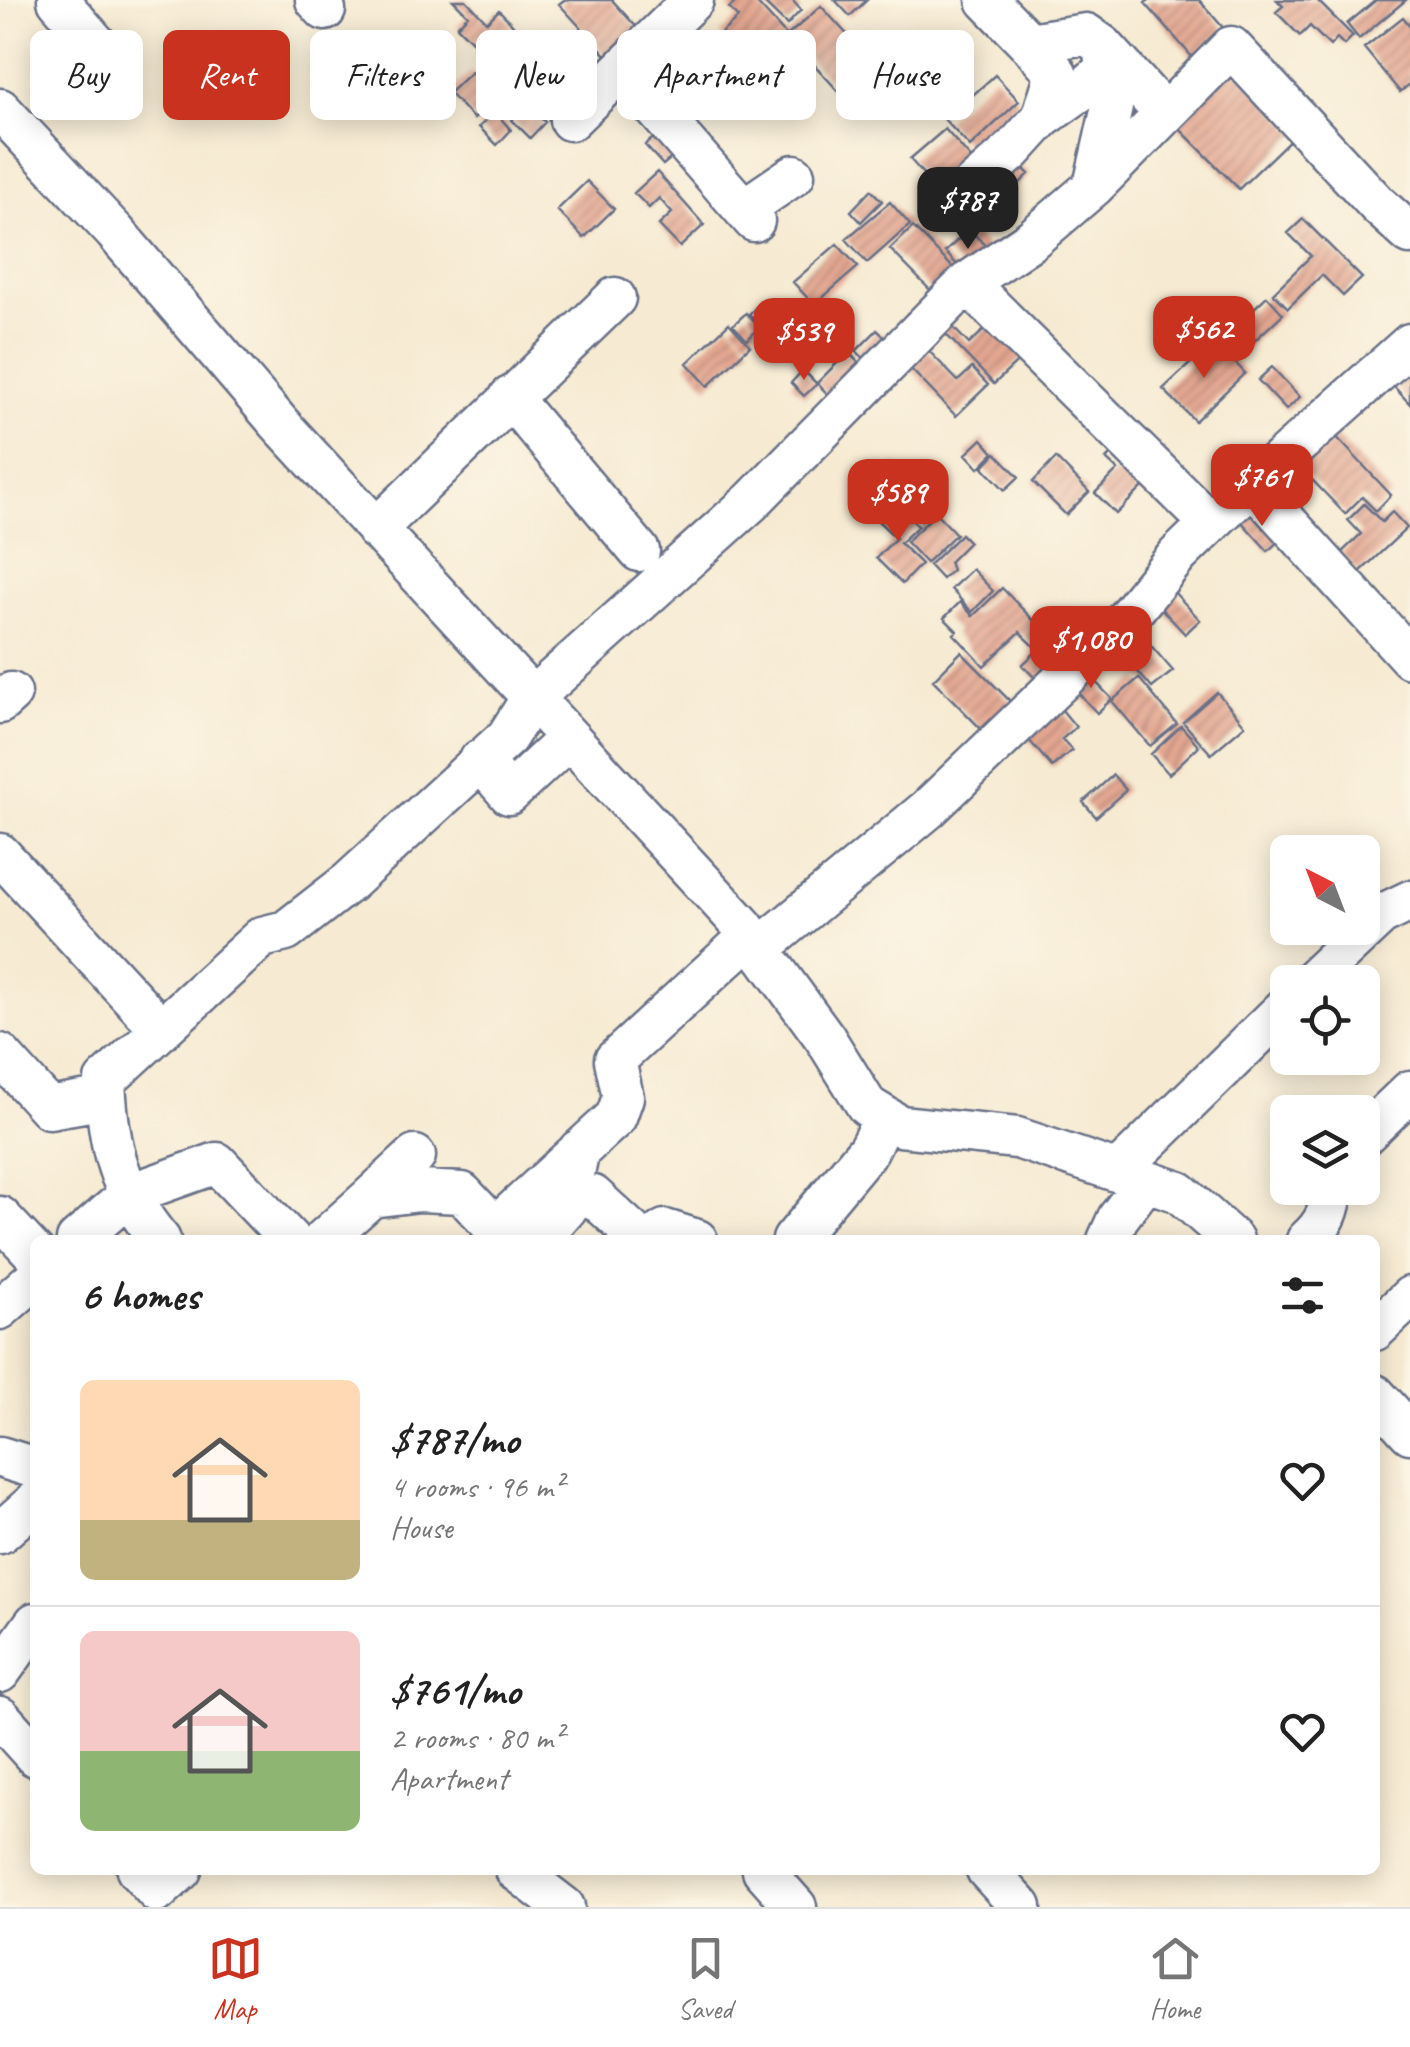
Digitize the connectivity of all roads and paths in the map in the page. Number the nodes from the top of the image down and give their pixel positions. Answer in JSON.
{"nodes":[{"id":1,"x":58,"y":0,"type":"edge"},
{"id":2,"x":693,"y":0,"type":"edge"},
{"id":3,"x":987,"y":0,"type":"edge"},
{"id":4,"x":84,"y":30,"type":"edge"},
{"id":5,"x":664,"y":30,"type":"edge"},
{"id":6,"x":1029,"y":43,"type":"junction"},
{"id":7,"x":1105,"y":57,"type":"junction"},
{"id":8,"x":617,"y":77,"type":"edge"},
{"id":9,"x":597,"y":96,"type":"edge"},
{"id":10,"x":0,"y":109,"type":"edge"},
{"id":11,"x":1165,"y":114,"type":"junction"},
{"id":12,"x":1042,"y":118,"type":"junction"},
{"id":13,"x":665,"y":120,"type":"edge"},
{"id":14,"x":794,"y":175,"type":"dead end"},
{"id":15,"x":1094,"y":186,"type":"junction"},
{"id":16,"x":960,"y":196,"type":"dead end"},
{"id":17,"x":1410,"y":234,"type":"edge"},
{"id":18,"x":967,"y":283,"type":"junction"},
{"id":19,"x":615,"y":298,"type":"dead end"},
{"id":20,"x":1410,"y":344,"type":"edge"},
{"id":21,"x":510,"y":397,"type":"junction"},
{"id":22,"x":1252,"y":486,"type":"junction"},
{"id":23,"x":1210,"y":524,"type":"junction"},
{"id":24,"x":376,"y":529,"type":"junction"},
{"id":25,"x":640,"y":551,"type":"dead end"},
{"id":26,"x":1410,"y":658,"type":"edge"},
{"id":27,"x":531,"y":699,"type":"junction"},
{"id":28,"x":568,"y":739,"type":"junction"},
{"id":29,"x":480,"y":760,"type":"junction"},
{"id":30,"x":0,"y":854,"type":"edge"},
{"id":31,"x":1410,"y":888,"type":"edge"},
{"id":32,"x":1395,"y":908,"type":"edge"},
{"id":33,"x":754,"y":942,"type":"junction"},
{"id":34,"x":1330,"y":965,"type":"edge"},
{"id":35,"x":1270,"y":1026,"type":"edge"},
{"id":36,"x":161,"y":1029,"type":"junction"},
{"id":37,"x":0,"y":1054,"type":"edge"},
{"id":38,"x":1410,"y":1091,"type":"edge"},
{"id":39,"x":106,"y":1098,"type":"junction"},
{"id":40,"x":886,"y":1117,"type":"junction"},
{"id":41,"x":1380,"y":1120,"type":"edge"},
{"id":42,"x":580,"y":1150,"type":"junction"},
{"id":43,"x":415,"y":1156,"type":"dead end"},
{"id":44,"x":1132,"y":1176,"type":"junction"},
{"id":45,"x":130,"y":1194,"type":"junction"},
{"id":46,"x":371,"y":1196,"type":"junction"},
{"id":47,"x":569,"y":1197,"type":"junction"},
{"id":48,"x":1332,"y":1205,"type":"edge"},
{"id":49,"x":0,"y":1216,"type":"edge"},
{"id":50,"x":500,"y":1234,"type":"edge"},
{"id":51,"x":83,"y":1235,"type":"edge"},
{"id":52,"x":156,"y":1235,"type":"edge"},
{"id":53,"x":285,"y":1235,"type":"edge"},
{"id":54,"x":329,"y":1235,"type":"edge"},
{"id":55,"x":543,"y":1235,"type":"edge"},
{"id":56,"x":636,"y":1235,"type":"edge"},
{"id":57,"x":658,"y":1235,"type":"edge"},
{"id":58,"x":682,"y":1235,"type":"edge"},
{"id":59,"x":797,"y":1235,"type":"edge"},
{"id":60,"x":1110,"y":1235,"type":"edge"},
{"id":61,"x":1227,"y":1235,"type":"edge"},
{"id":62,"x":1312,"y":1235,"type":"edge"},
{"id":63,"x":30,"y":1249,"type":"edge"},
{"id":64,"x":30,"y":1283,"type":"edge"},
{"id":65,"x":1410,"y":1296,"type":"edge"},
{"id":66,"x":0,"y":1310,"type":"edge"},
{"id":67,"x":1380,"y":1325,"type":"edge"},
{"id":68,"x":1380,"y":1400,"type":"edge"},
{"id":69,"x":1410,"y":1433,"type":"edge"},
{"id":70,"x":0,"y":1457,"type":"edge"},
{"id":71,"x":30,"y":1466,"type":"edge"},
{"id":72,"x":30,"y":1506,"type":"edge"},
{"id":73,"x":0,"y":1533,"type":"edge"},
{"id":74,"x":30,"y":1631,"type":"edge"},
{"id":75,"x":0,"y":1672,"type":"edge"},
{"id":76,"x":0,"y":1718,"type":"edge"},
{"id":77,"x":30,"y":1751,"type":"edge"},
{"id":78,"x":142,"y":1875,"type":"edge"},
{"id":79,"x":176,"y":1875,"type":"edge"},
{"id":80,"x":522,"y":1875,"type":"edge"},
{"id":81,"x":767,"y":1875,"type":"edge"},
{"id":82,"x":992,"y":1875,"type":"edge"},
{"id":83,"x":564,"y":1907,"type":"edge"},
{"id":84,"x":796,"y":1907,"type":"edge"},
{"id":85,"x":1021,"y":1907,"type":"edge"}],
"edges":[{"from":1,"to":4,"type":"street"},
{"from":2,"to":5,"type":"street"},
{"from":3,"to":6,"type":"street"},
{"from":6,"to":7,"type":"street"},
{"from":6,"to":12,"type":"street"},
{"from":7,"to":11,"type":"street"},
{"from":7,"to":12,"type":"street"},
{"from":7,"to":15,"type":"street"},
{"from":8,"to":9,"type":"street"},
{"from":10,"to":24,"type":"street"},
{"from":11,"to":15,"type":"street"},
{"from":11,"to":17,"type":"street"},
{"from":12,"to":16,"type":"street"},
{"from":13,"to":14,"type":"street"},
{"from":15,"to":18,"type":"street"},
{"from":18,"to":23,"type":"street"},
{"from":18,"to":27,"type":"street"},
{"from":19,"to":21,"type":"street"},
{"from":20,"to":22,"type":"street"},
{"from":21,"to":24,"type":"street"},
{"from":21,"to":25,"type":"street"},
{"from":22,"to":23,"type":"street"},
{"from":22,"to":26,"type":"street"},
{"from":23,"to":33,"type":"street"},
{"from":24,"to":27,"type":"street"},
{"from":27,"to":28,"type":"street"},
{"from":27,"to":29,"type":"street"},
{"from":28,"to":29,"type":"street"},
{"from":28,"to":33,"type":"street"},
{"from":29,"to":36,"type":"street"},
{"from":30,"to":36,"type":"street"},
{"from":31,"to":32,"type":"street"},
{"from":32,"to":34,"type":"street"},
{"from":33,"to":40,"type":"street"},
{"from":33,"to":42,"type":"street"},
{"from":35,"to":44,"type":"street"},
{"from":36,"to":39,"type":"street"},
{"from":37,"to":39,"type":"street"},
{"from":38,"to":41,"type":"street"},
{"from":39,"to":45,"type":"street"},
{"from":40,"to":44,"type":"street"},
{"from":40,"to":59,"type":"street"},
{"from":42,"to":47,"type":"street"},
{"from":42,"to":50,"type":"street"},
{"from":43,"to":46,"type":"street"},
{"from":44,"to":60,"type":"street"},
{"from":44,"to":61,"type":"street"},
{"from":45,"to":51,"type":"street"},
{"from":45,"to":52,"type":"street"},
{"from":45,"to":53,"type":"street"},
{"from":46,"to":50,"type":"street"},
{"from":46,"to":54,"type":"street"},
{"from":47,"to":55,"type":"street"},
{"from":47,"to":56,"type":"street"},
{"from":48,"to":62,"type":"street"},
{"from":49,"to":63,"type":"street"},
{"from":57,"to":58,"type":"street"},
{"from":64,"to":66,"type":"street"},
{"from":65,"to":67,"type":"street"},
{"from":68,"to":69,"type":"street"},
{"from":70,"to":71,"type":"street"},
{"from":72,"to":73,"type":"street"},
{"from":74,"to":75,"type":"street"},
{"from":76,"to":77,"type":"street"},
{"from":78,"to":79,"type":"street"},
{"from":80,"to":83,"type":"street"},
{"from":81,"to":84,"type":"street"},
{"from":82,"to":85,"type":"street"}]}
